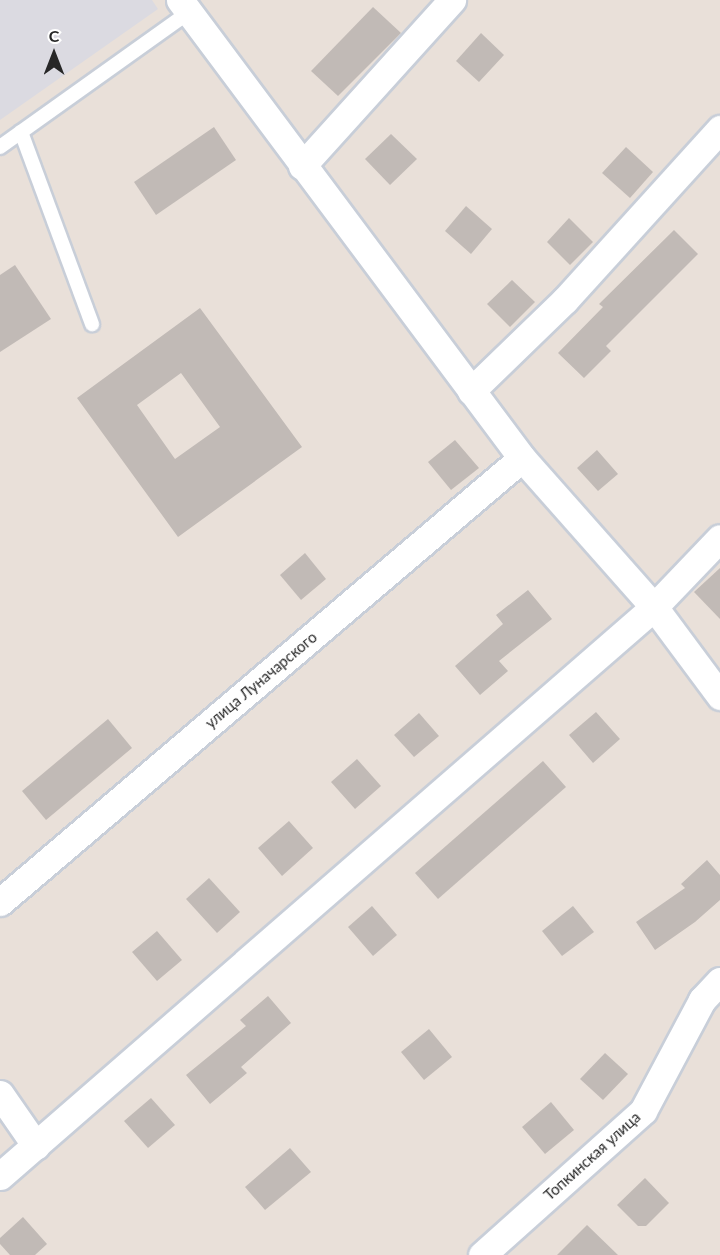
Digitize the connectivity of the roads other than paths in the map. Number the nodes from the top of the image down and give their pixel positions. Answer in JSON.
{"nodes":[{"id":1,"x":452,"y":0,"type":"edge"},
{"id":2,"x":184,"y":6,"type":"edge"},
{"id":3,"x":720,"y":129,"type":"edge"},
{"id":4,"x":21,"y":132,"type":"junction"},
{"id":5,"x":0,"y":147,"type":"edge"},
{"id":6,"x":302,"y":166,"type":"junction"},
{"id":7,"x":92,"y":324,"type":"dead end"},
{"id":8,"x":471,"y":391,"type":"junction"},
{"id":9,"x":522,"y":458,"type":"junction"},
{"id":10,"x":720,"y":538,"type":"edge"},
{"id":11,"x":654,"y":607,"type":"junction"},
{"id":12,"x":720,"y":696,"type":"edge"},
{"id":13,"x":0,"y":902,"type":"edge"},
{"id":14,"x":720,"y":981,"type":"edge"},
{"id":15,"x":0,"y":1094,"type":"edge"},
{"id":16,"x":36,"y":1146,"type":"junction"},
{"id":17,"x":0,"y":1176,"type":"edge"},
{"id":18,"x":482,"y":1255,"type":"edge"}],
"edges":[{"from":1,"to":6,"type":"street"},
{"from":2,"to":4,"type":"lane"},
{"from":2,"to":6,"type":"street"},
{"from":3,"to":8,"type":"street"},
{"from":4,"to":5,"type":"lane"},
{"from":4,"to":7,"type":"lane"},
{"from":6,"to":8,"type":"street"},
{"from":8,"to":9,"type":"street"},
{"from":9,"to":11,"type":"street"},
{"from":9,"to":13,"type":"street","name":"улица Луначарского"},
{"from":10,"to":11,"type":"street"},
{"from":11,"to":12,"type":"street"},
{"from":11,"to":16,"type":"street"},
{"from":14,"to":18,"type":"street","name":"Топкинская улица"},
{"from":15,"to":16,"type":"street"},
{"from":16,"to":17,"type":"street"}]}
